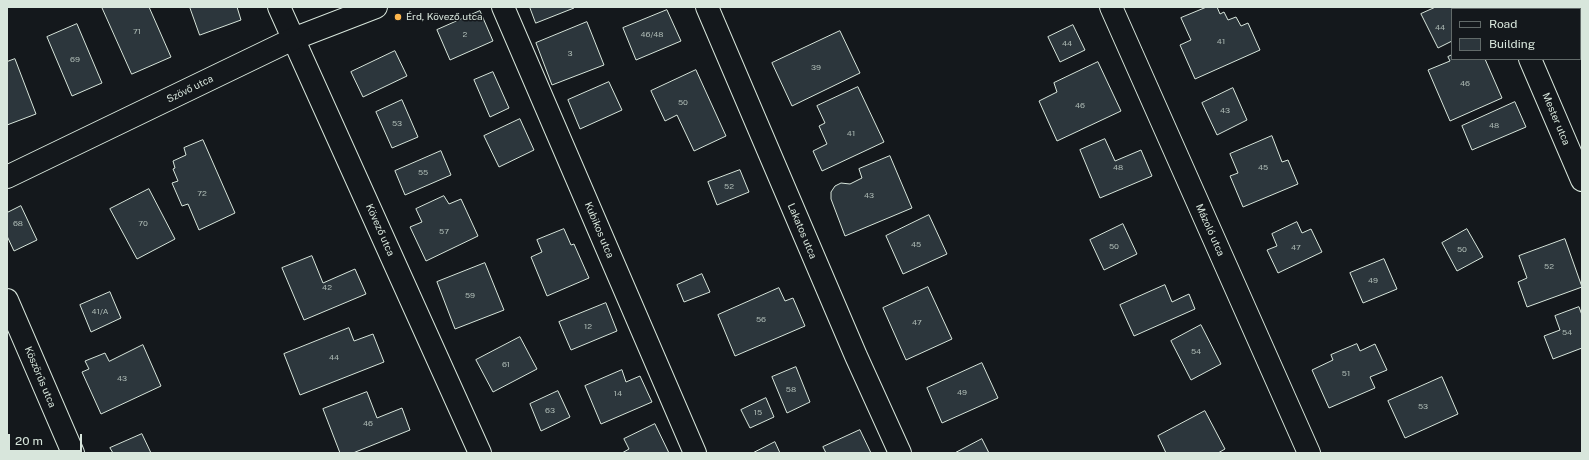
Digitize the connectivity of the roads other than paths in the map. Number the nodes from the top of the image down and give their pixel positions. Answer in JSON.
{"nodes":[{"id":1,"x":279,"y":7,"type":"edge"},
{"id":2,"x":376,"y":7,"type":"edge"},
{"id":3,"x":503,"y":7,"type":"edge"},
{"id":4,"x":707,"y":7,"type":"edge"},
{"id":5,"x":1111,"y":7,"type":"edge"},
{"id":6,"x":293,"y":39,"type":"junction"},
{"id":7,"x":1530,"y":60,"type":"edge"},
{"id":8,"x":7,"y":177,"type":"edge"},
{"id":9,"x":1582,"y":180,"type":"edge"},
{"id":10,"x":7,"y":300,"type":"edge"},
{"id":11,"x":73,"y":453,"type":"edge"},
{"id":12,"x":480,"y":453,"type":"edge"},
{"id":13,"x":695,"y":453,"type":"edge"},
{"id":14,"x":900,"y":453,"type":"edge"},
{"id":15,"x":1309,"y":453,"type":"edge"}],
"edges":[{"from":1,"to":6,"type":"street","name":"Kövező utca"},
{"from":2,"to":6,"type":"street","name":"Szövő utca"},
{"from":3,"to":13,"type":"street","name":"Kubikos utca"},
{"from":4,"to":14,"type":"street","name":"Lakatos utca"},
{"from":5,"to":15,"type":"street","name":"Mázoló utca"},
{"from":6,"to":8,"type":"street","name":"Szövő utca"},
{"from":6,"to":12,"type":"street","name":"Kövező utca"},
{"from":7,"to":9,"type":"street","name":"Mester utca"},
{"from":10,"to":11,"type":"street","name":"Köszörűs utca"}]}
